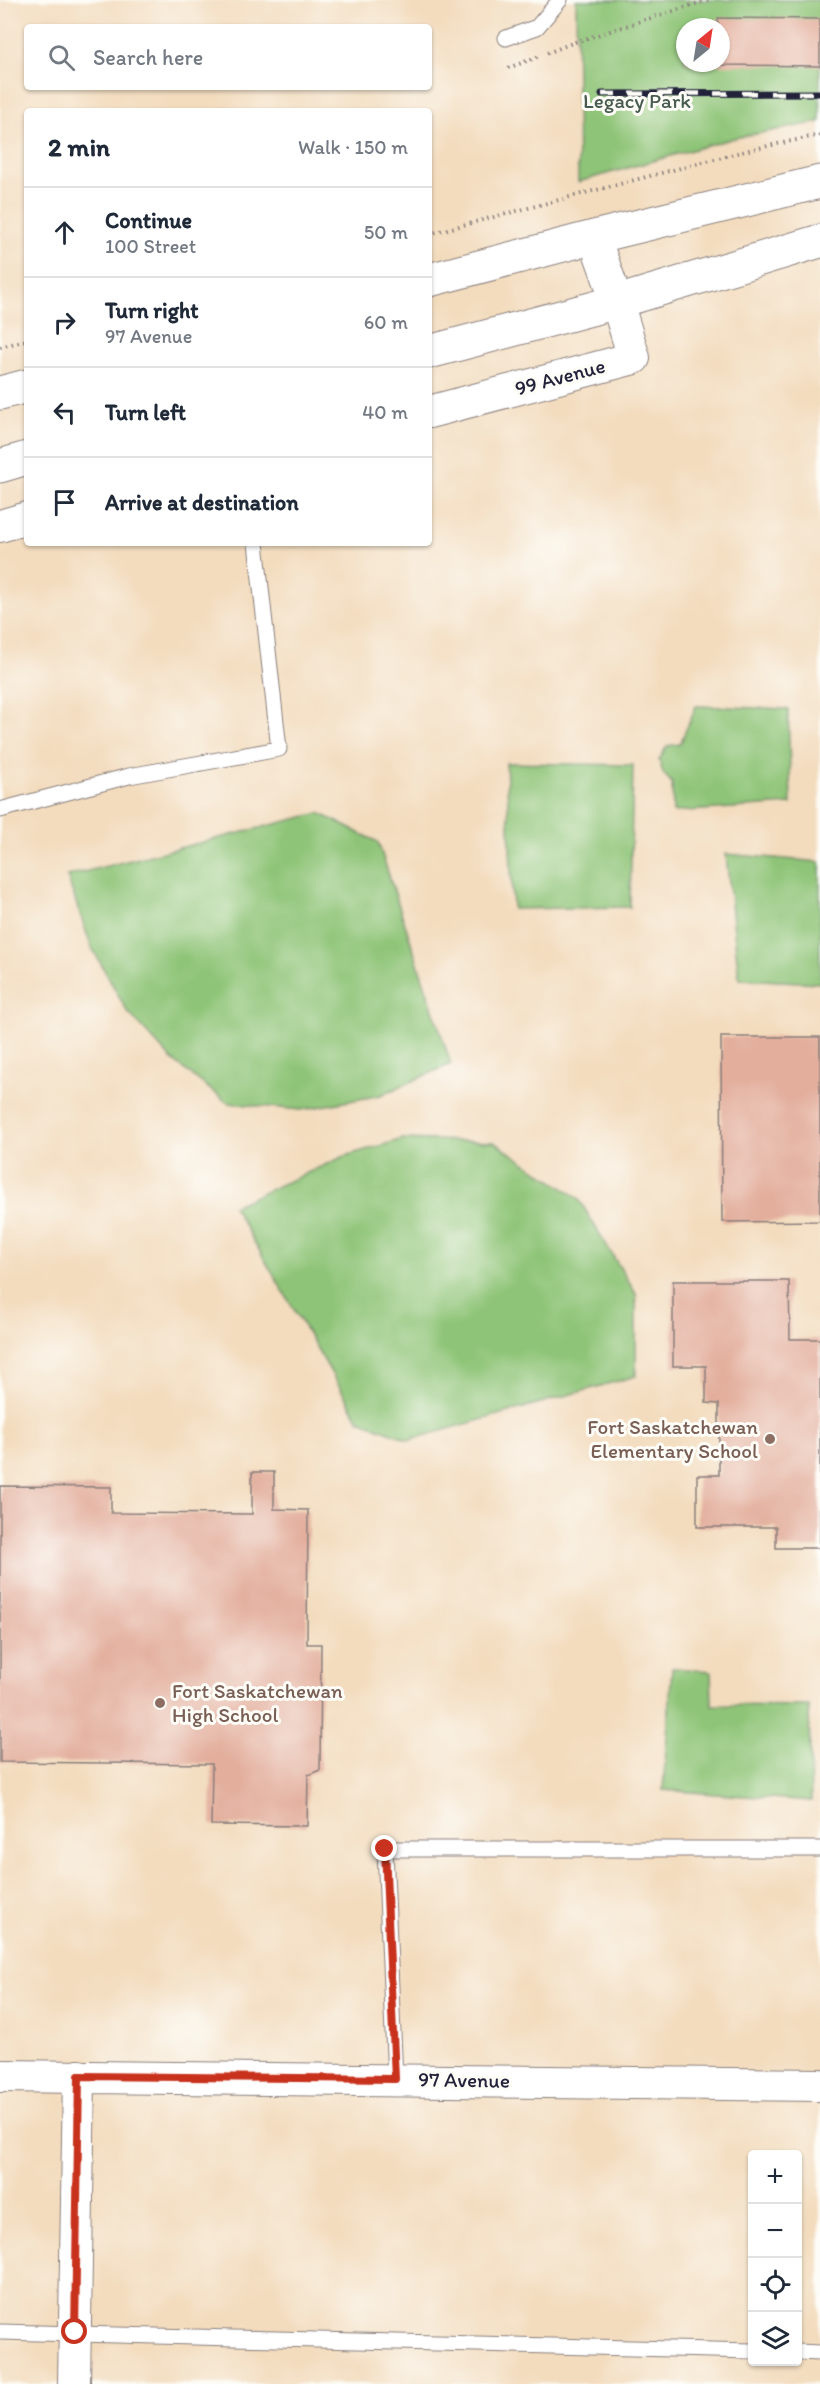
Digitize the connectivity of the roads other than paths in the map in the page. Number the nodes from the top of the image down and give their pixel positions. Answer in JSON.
{"nodes":[{"id":1,"x":560,"y":0,"type":"edge"},
{"id":2,"x":506,"y":38,"type":"dead end"},
{"id":3,"x":820,"y":182,"type":"edge"},
{"id":4,"x":594,"y":237,"type":"junction"},
{"id":5,"x":820,"y":242,"type":"edge"},
{"id":6,"x":432,"y":279,"type":"edge"},
{"id":7,"x":617,"y":302,"type":"junction"},
{"id":8,"x":432,"y":351,"type":"edge"},
{"id":9,"x":24,"y":387,"type":"edge"},
{"id":10,"x":0,"y":393,"type":"edge"},
{"id":11,"x":432,"y":411,"type":"edge"},
{"id":12,"x":24,"y":459,"type":"edge"},
{"id":13,"x":0,"y":466,"type":"edge"},
{"id":14,"x":24,"y":519,"type":"edge"},
{"id":15,"x":0,"y":526,"type":"edge"},
{"id":16,"x":255,"y":546,"type":"edge"},
{"id":17,"x":0,"y":810,"type":"edge"},
{"id":18,"x":820,"y":1849,"type":"edge"},
{"id":19,"x":0,"y":2076,"type":"edge"},
{"id":20,"x":79,"y":2076,"type":"junction"},
{"id":21,"x":395,"y":2079,"type":"junction"},
{"id":22,"x":820,"y":2085,"type":"edge"},
{"id":23,"x":0,"y":2332,"type":"edge"},
{"id":24,"x":75,"y":2332,"type":"junction"},
{"id":25,"x":748,"y":2351,"type":"edge"},
{"id":26,"x":802,"y":2352,"type":"edge"},
{"id":27,"x":820,"y":2353,"type":"edge"},
{"id":28,"x":74,"y":2384,"type":"edge"}],
"edges":[{"from":1,"to":2,"type":"lane"},
{"from":3,"to":4,"type":"main road"},
{"from":4,"to":6,"type":"main road"},
{"from":4,"to":7,"type":"street","name":"99 Avenue"},
{"from":5,"to":7,"type":"main road"},
{"from":7,"to":8,"type":"main road"},
{"from":7,"to":11,"type":"street","name":"99 Avenue"},
{"from":9,"to":10,"type":"main road"},
{"from":12,"to":13,"type":"main road"},
{"from":14,"to":15,"type":"street"},
{"from":16,"to":17,"type":"lane"},
{"from":18,"to":21,"type":"lane"},
{"from":19,"to":20,"type":"street","name":"97 Avenue"},
{"from":20,"to":21,"type":"street","name":"97 Avenue"},
{"from":20,"to":24,"type":"street"},
{"from":21,"to":22,"type":"street","name":"97 Avenue"},
{"from":23,"to":24,"type":"lane"},
{"from":24,"to":25,"type":"lane"},
{"from":24,"to":28,"type":"street"},
{"from":26,"to":27,"type":"lane"}]}
